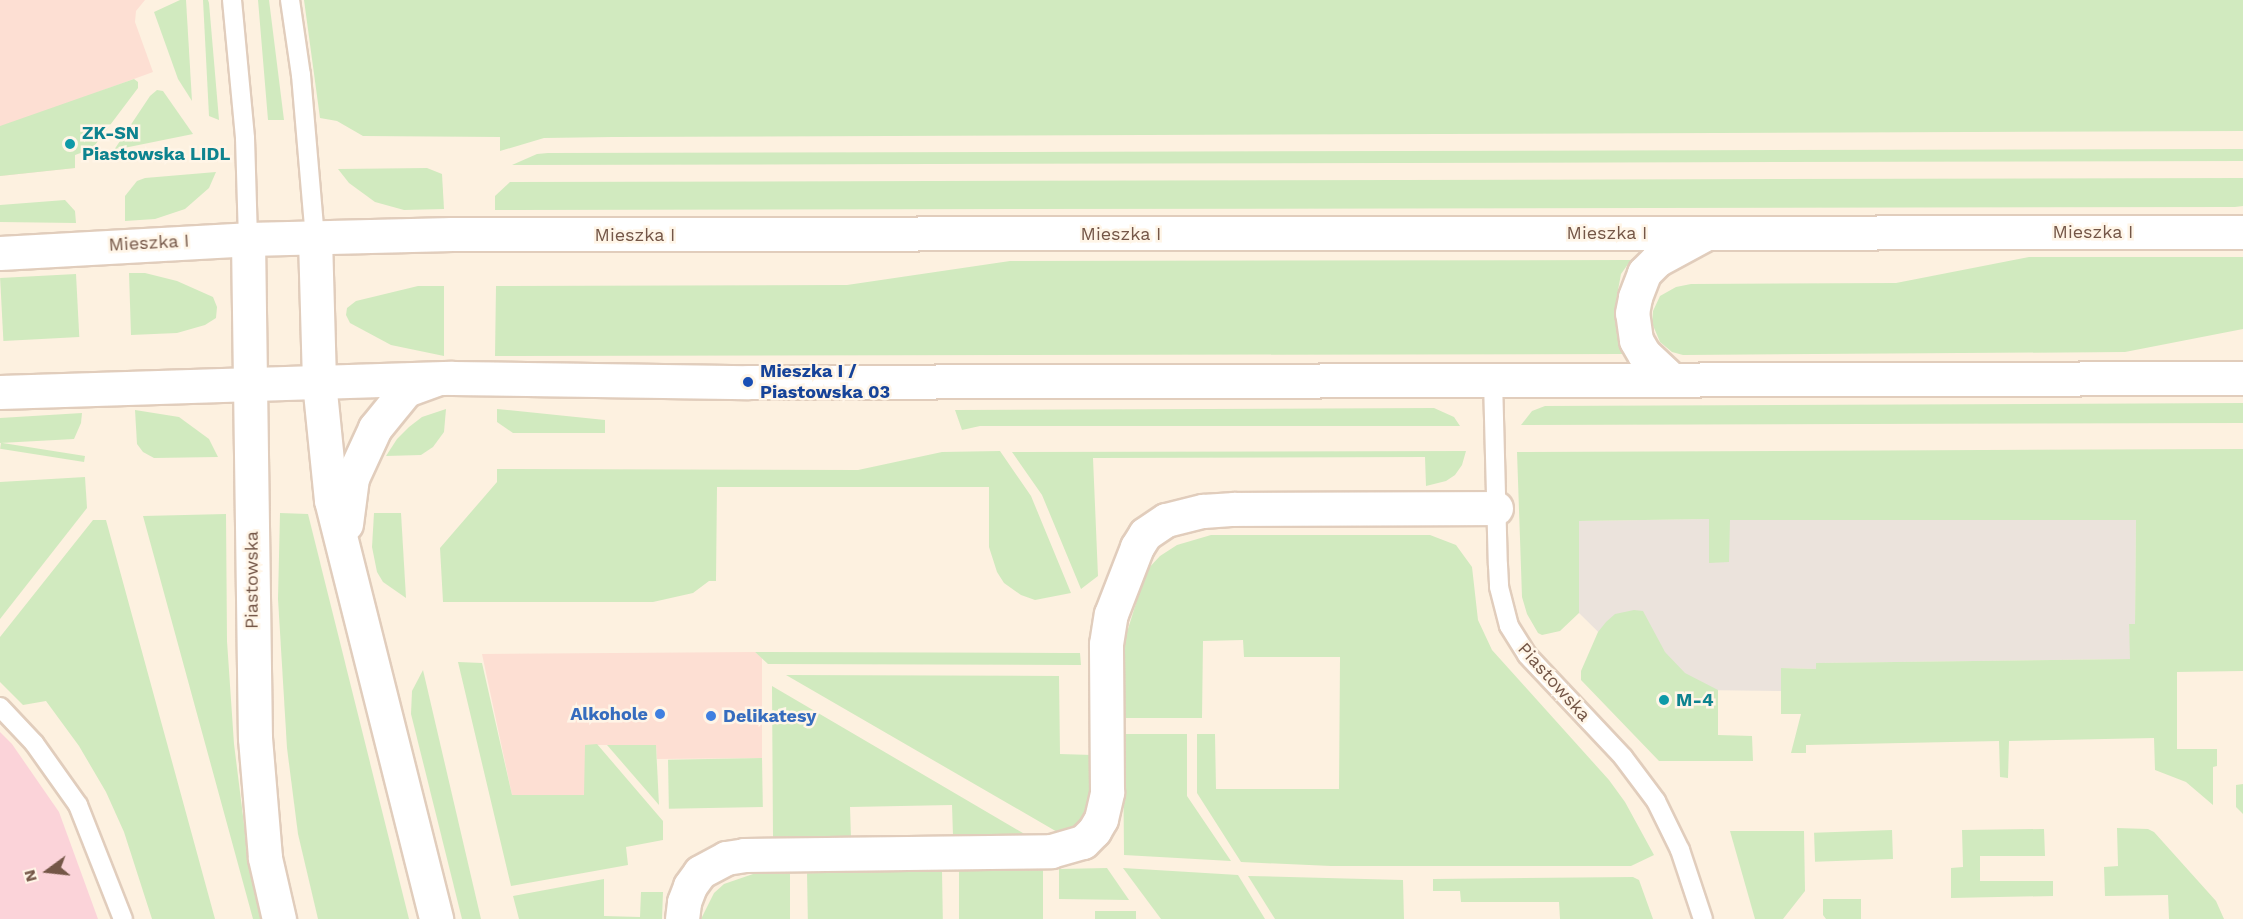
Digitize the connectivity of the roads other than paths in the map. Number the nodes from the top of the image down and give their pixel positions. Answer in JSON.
{"nodes":[{"id":1,"x":232,"y":0,"type":"edge"},
{"id":2,"x":290,"y":0,"type":"edge"},
{"id":3,"x":2243,"y":232,"type":"edge"},
{"id":4,"x":1707,"y":233,"type":"junction"},
{"id":5,"x":315,"y":238,"type":"junction"},
{"id":6,"x":248,"y":239,"type":"junction"},
{"id":7,"x":0,"y":253,"type":"edge"},
{"id":8,"x":2243,"y":378,"type":"edge"},
{"id":9,"x":434,"y":380,"type":"junction"},
{"id":10,"x":1493,"y":380,"type":"junction"},
{"id":11,"x":1672,"y":380,"type":"junction"},
{"id":12,"x":319,"y":382,"type":"junction"},
{"id":13,"x":251,"y":383,"type":"junction"},
{"id":14,"x":0,"y":392,"type":"edge"},
{"id":15,"x":1496,"y":508,"type":"junction"},
{"id":16,"x":344,"y":547,"type":"junction"},
{"id":17,"x":0,"y":707,"type":"edge"},
{"id":18,"x":123,"y":919,"type":"edge"},
{"id":19,"x":279,"y":919,"type":"edge"},
{"id":20,"x":436,"y":919,"type":"edge"},
{"id":21,"x":682,"y":919,"type":"edge"},
{"id":22,"x":1703,"y":919,"type":"edge"}],
"edges":[{"from":1,"to":6,"type":"lane"},
{"from":2,"to":5,"type":"lane"},
{"from":3,"to":4,"type":"street","name":"Mieszka I"},
{"from":4,"to":5,"type":"street","name":"Mieszka I"},
{"from":4,"to":11,"type":"street"},
{"from":5,"to":6,"type":"street","name":"Mieszka I"},
{"from":5,"to":12,"type":"street"},
{"from":6,"to":7,"type":"street","name":"Mieszka I"},
{"from":6,"to":13,"type":"street","name":"Piastowska"},
{"from":8,"to":11,"type":"street"},
{"from":9,"to":10,"type":"street"},
{"from":9,"to":12,"type":"street"},
{"from":9,"to":16,"type":"street"},
{"from":10,"to":11,"type":"street"},
{"from":10,"to":15,"type":"lane","name":"Piastowska"},
{"from":12,"to":13,"type":"street"},
{"from":12,"to":16,"type":"street"},
{"from":13,"to":14,"type":"street"},
{"from":13,"to":19,"type":"street","name":"Piastowska"},
{"from":15,"to":21,"type":"street"},
{"from":15,"to":22,"type":"lane","name":"Piastowska"},
{"from":16,"to":20,"type":"street"},
{"from":17,"to":18,"type":"lane"}]}
